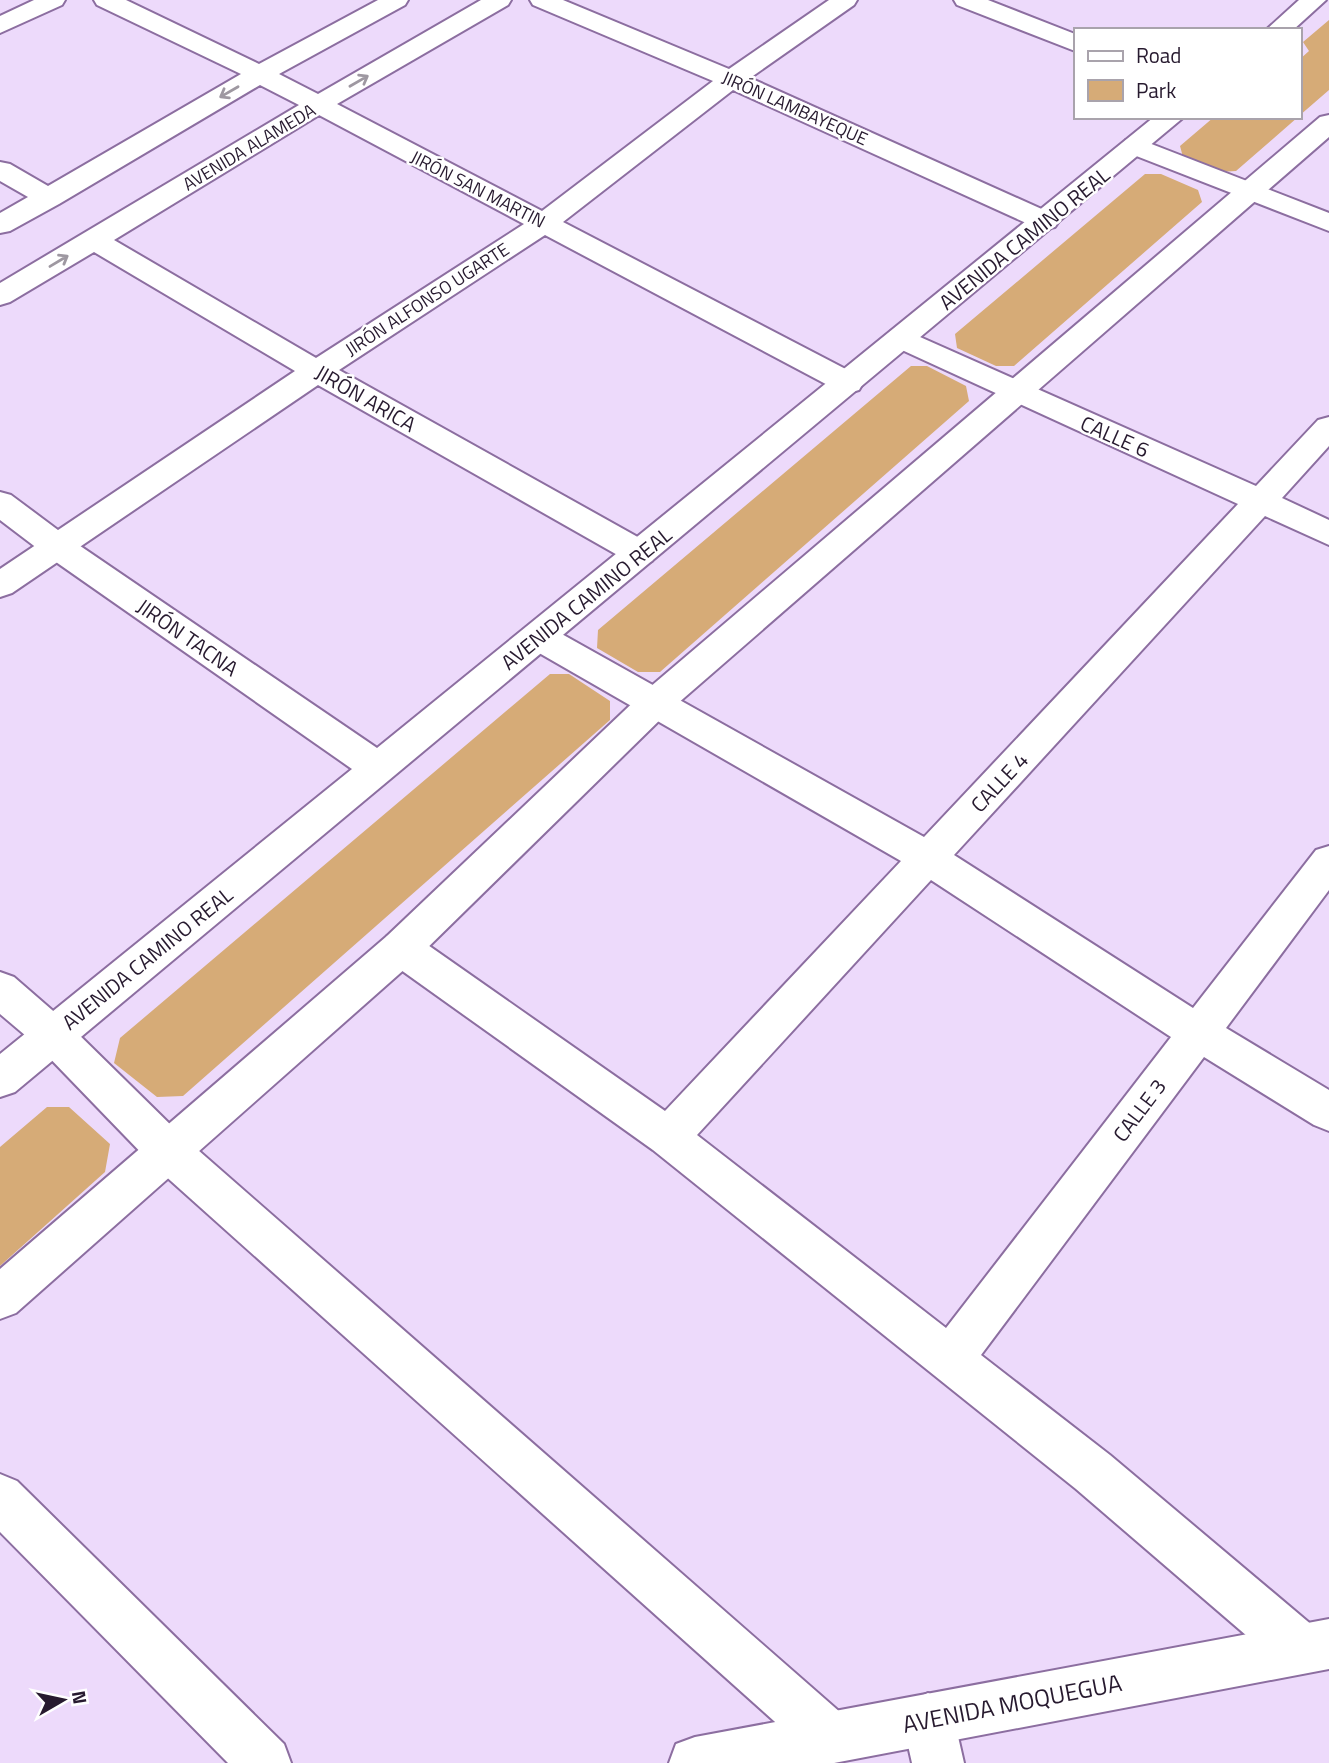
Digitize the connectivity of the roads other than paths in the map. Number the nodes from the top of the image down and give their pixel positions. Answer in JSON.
{"nodes":[{"id":1,"x":53,"y":0,"type":"edge"},
{"id":2,"x":106,"y":0,"type":"edge"},
{"id":3,"x":396,"y":0,"type":"edge"},
{"id":4,"x":499,"y":0,"type":"edge"},
{"id":5,"x":542,"y":0,"type":"edge"},
{"id":6,"x":845,"y":0,"type":"edge"},
{"id":7,"x":966,"y":0,"type":"edge"},
{"id":8,"x":1314,"y":0,"type":"edge"},
{"id":9,"x":0,"y":26,"type":"edge"},
{"id":10,"x":1280,"y":28,"type":"edge"},
{"id":11,"x":1074,"y":43,"type":"edge"},
{"id":12,"x":260,"y":75,"type":"junction"},
{"id":13,"x":731,"y":79,"type":"junction"},
{"id":14,"x":317,"y":105,"type":"junction"},
{"id":15,"x":1169,"y":119,"type":"edge"},
{"id":16,"x":1329,"y":123,"type":"edge"},
{"id":17,"x":1136,"y":146,"type":"junction"},
{"id":18,"x":0,"y":170,"type":"edge"},
{"id":19,"x":1251,"y":190,"type":"junction"},
{"id":20,"x":49,"y":198,"type":"junction"},
{"id":21,"x":1045,"y":220,"type":"junction"},
{"id":22,"x":544,"y":223,"type":"junction"},
{"id":23,"x":1329,"y":223,"type":"edge"},
{"id":24,"x":0,"y":225,"type":"edge"},
{"id":25,"x":94,"y":240,"type":"junction"},
{"id":26,"x":0,"y":296,"type":"edge"},
{"id":27,"x":902,"y":338,"type":"junction"},
{"id":28,"x":317,"y":370,"type":"junction"},
{"id":29,"x":848,"y":383,"type":"junction"},
{"id":30,"x":1016,"y":393,"type":"junction"},
{"id":31,"x":1329,"y":427,"type":"edge"},
{"id":32,"x":1262,"y":500,"type":"junction"},
{"id":33,"x":0,"y":503,"type":"edge"},
{"id":34,"x":1329,"y":534,"type":"edge"},
{"id":35,"x":58,"y":547,"type":"junction"},
{"id":36,"x":640,"y":554,"type":"junction"},
{"id":37,"x":0,"y":585,"type":"edge"},
{"id":38,"x":539,"y":637,"type":"junction"},
{"id":39,"x":656,"y":702,"type":"junction"},
{"id":40,"x":378,"y":768,"type":"junction"},
{"id":41,"x":928,"y":858,"type":"junction"},
{"id":42,"x":1329,"y":861,"type":"edge"},
{"id":43,"x":401,"y":947,"type":"junction"},
{"id":44,"x":0,"y":989,"type":"edge"},
{"id":45,"x":1197,"y":1032,"type":"junction"},
{"id":46,"x":53,"y":1035,"type":"junction"},
{"id":47,"x":0,"y":1079,"type":"edge"},
{"id":48,"x":1329,"y":1112,"type":"edge"},
{"id":49,"x":668,"y":1137,"type":"junction"},
{"id":50,"x":167,"y":1150,"type":"junction"},
{"id":51,"x":0,"y":1298,"type":"edge"},
{"id":52,"x":950,"y":1359,"type":"junction"},
{"id":53,"x":0,"y":1498,"type":"edge"},
{"id":54,"x":1315,"y":1647,"type":"edge"},
{"id":55,"x":831,"y":1738,"type":"junction"},
{"id":56,"x":933,"y":1741,"type":"edge"},
{"id":57,"x":265,"y":1763,"type":"edge"},
{"id":58,"x":695,"y":1763,"type":"edge"}],
"edges":[{"from":1,"to":9,"type":"street"},
{"from":2,"to":12,"type":"street","name":"JIRÓN SAN MARTIN"},
{"from":3,"to":12,"type":"street"},
{"from":14,"to":4,"type":"street","name":"AVENIDA ALAMEDA","one_way":true},
{"from":5,"to":13,"type":"street","name":"JIRÓN LAMBAYEQUE"},
{"from":6,"to":13,"type":"street","name":"JIRÓN ALFONSO UGARTE"},
{"from":7,"to":11,"type":"street"},
{"from":8,"to":10,"type":"street"},
{"from":12,"to":14,"type":"street","name":"JIRÓN SAN MARTIN"},
{"from":12,"to":20,"type":"street","one_way":true},
{"from":13,"to":21,"type":"street","name":"JIRÓN LAMBAYEQUE"},
{"from":13,"to":22,"type":"street","name":"JIRÓN ALFONSO UGARTE"},
{"from":14,"to":22,"type":"street","name":"JIRÓN SAN MARTIN"},
{"from":14,"to":25,"type":"street","name":"AVENIDA ALAMEDA"},
{"from":15,"to":17,"type":"street","name":"AVENIDA CAMINO REAL"},
{"from":16,"to":19,"type":"street"},
{"from":17,"to":19,"type":"street"},
{"from":17,"to":21,"type":"street","name":"AVENIDA CAMINO REAL"},
{"from":18,"to":20,"type":"street"},
{"from":19,"to":23,"type":"street"},
{"from":19,"to":30,"type":"street"},
{"from":20,"to":24,"type":"street"},
{"from":21,"to":27,"type":"street","name":"AVENIDA CAMINO REAL"},
{"from":22,"to":28,"type":"street","name":"JIRÓN ALFONSO UGARTE"},
{"from":22,"to":29,"type":"street","name":"JIRÓN SAN MARTIN"},
{"from":26,"to":25,"type":"street","name":"AVENIDA ALAMEDA","one_way":true},
{"from":25,"to":28,"type":"street","name":"JIRÓN ARICA"},
{"from":27,"to":29,"type":"street","name":"AVENIDA CAMINO REAL"},
{"from":27,"to":30,"type":"street","name":"CALLE 6"},
{"from":28,"to":35,"type":"street","name":"JIRÓN ALFONSO UGARTE"},
{"from":28,"to":36,"type":"street","name":"JIRÓN ARICA"},
{"from":29,"to":36,"type":"street","name":"AVENIDA CAMINO REAL"},
{"from":30,"to":32,"type":"street","name":"CALLE 6"},
{"from":30,"to":39,"type":"street"},
{"from":31,"to":32,"type":"street","name":"CALLE 4"},
{"from":32,"to":34,"type":"street","name":"CALLE 6"},
{"from":32,"to":41,"type":"street","name":"CALLE 4"},
{"from":33,"to":35,"type":"street","name":"JIRÓN TACNA"},
{"from":35,"to":37,"type":"street","name":"JIRÓN ALFONSO UGARTE"},
{"from":35,"to":40,"type":"street","name":"JIRÓN TACNA"},
{"from":36,"to":38,"type":"street","name":"AVENIDA CAMINO REAL"},
{"from":38,"to":39,"type":"street"},
{"from":38,"to":40,"type":"street","name":"AVENIDA CAMINO REAL"},
{"from":39,"to":41,"type":"street"},
{"from":39,"to":43,"type":"street"},
{"from":40,"to":46,"type":"street","name":"AVENIDA CAMINO REAL"},
{"from":41,"to":45,"type":"street"},
{"from":41,"to":49,"type":"street","name":"CALLE 4"},
{"from":42,"to":45,"type":"street","name":"CALLE 3"},
{"from":43,"to":49,"type":"street"},
{"from":43,"to":50,"type":"street"},
{"from":44,"to":46,"type":"street"},
{"from":45,"to":48,"type":"street"},
{"from":45,"to":52,"type":"street","name":"CALLE 3"},
{"from":46,"to":47,"type":"street","name":"AVENIDA CAMINO REAL"},
{"from":46,"to":50,"type":"street"},
{"from":49,"to":52,"type":"street"},
{"from":50,"to":51,"type":"street"},
{"from":50,"to":55,"type":"street"},
{"from":52,"to":54,"type":"street"},
{"from":53,"to":57,"type":"street"},
{"from":54,"to":56,"type":"street","name":"AVENIDA MOQUEGUA"},
{"from":55,"to":56,"type":"street","name":"AVENIDA MOQUEGUA"},
{"from":55,"to":58,"type":"street","name":"AVENIDA MOQUEGUA"}]}
